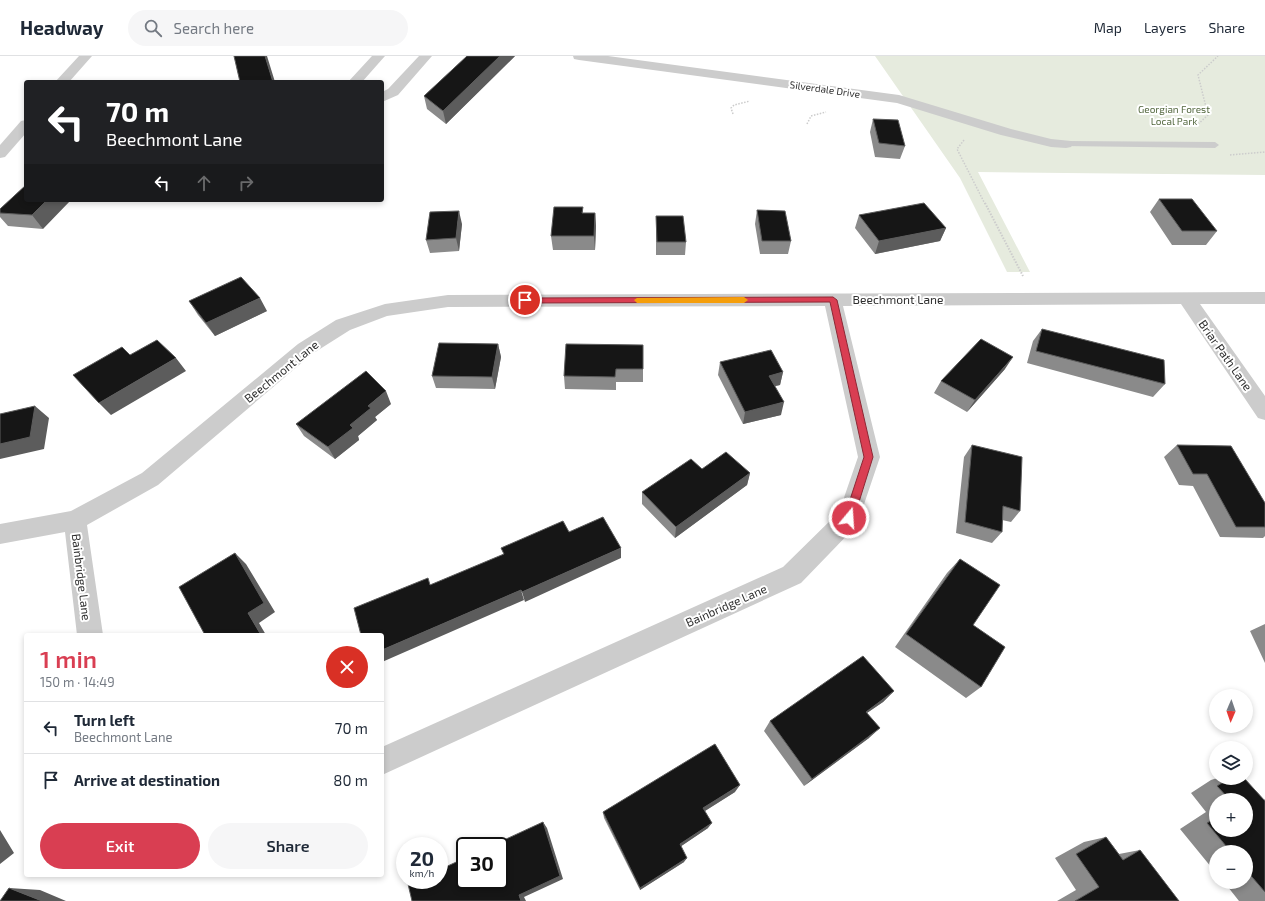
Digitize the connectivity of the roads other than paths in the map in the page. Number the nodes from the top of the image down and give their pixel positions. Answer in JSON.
{"nodes":[{"id":1,"x":86,"y":56,"type":"edge"},
{"id":2,"x":379,"y":56,"type":"edge"},
{"id":3,"x":426,"y":56,"type":"edge"},
{"id":4,"x":579,"y":56,"type":"edge"},
{"id":5,"x":64,"y":80,"type":"edge"},
{"id":6,"x":357,"y":80,"type":"edge"},
{"id":7,"x":384,"y":97,"type":"edge"},
{"id":8,"x":24,"y":126,"type":"edge"},
{"id":9,"x":1066,"y":144,"type":"joint"},
{"id":10,"x":1215,"y":144,"type":"road end"},
{"id":11,"x":0,"y":154,"type":"edge"},
{"id":12,"x":1186,"y":298,"type":"junction"},
{"id":13,"x":1265,"y":298,"type":"edge"},
{"id":14,"x":833,"y":300,"type":"junction"},
{"id":15,"x":1265,"y":412,"type":"edge"},
{"id":16,"x":75,"y":520,"type":"junction"},
{"id":17,"x":0,"y":534,"type":"edge"},
{"id":18,"x":90,"y":633,"type":"edge"},
{"id":19,"x":384,"y":760,"type":"edge"}],
"edges":[{"from":1,"to":5,"type":"street"},
{"from":2,"to":6,"type":"street"},
{"from":3,"to":7,"type":"street"},
{"from":4,"to":9,"type":"street","name":"Silverdale Drive"},
{"from":8,"to":11,"type":"street"},
{"from":9,"to":10,"type":"lane"},
{"from":12,"to":13,"type":"street","name":"Beechmont Lane"},
{"from":12,"to":14,"type":"street","name":"Beechmont Lane"},
{"from":12,"to":15,"type":"street","name":"Briar Path Lane"},
{"from":14,"to":16,"type":"street","name":"Beechmont Lane"},
{"from":14,"to":19,"type":"street","name":"Bainbridge Lane"},
{"from":16,"to":17,"type":"street","name":"Beechmont Lane"},
{"from":16,"to":18,"type":"street","name":"Bainbridge Lane"}]}
